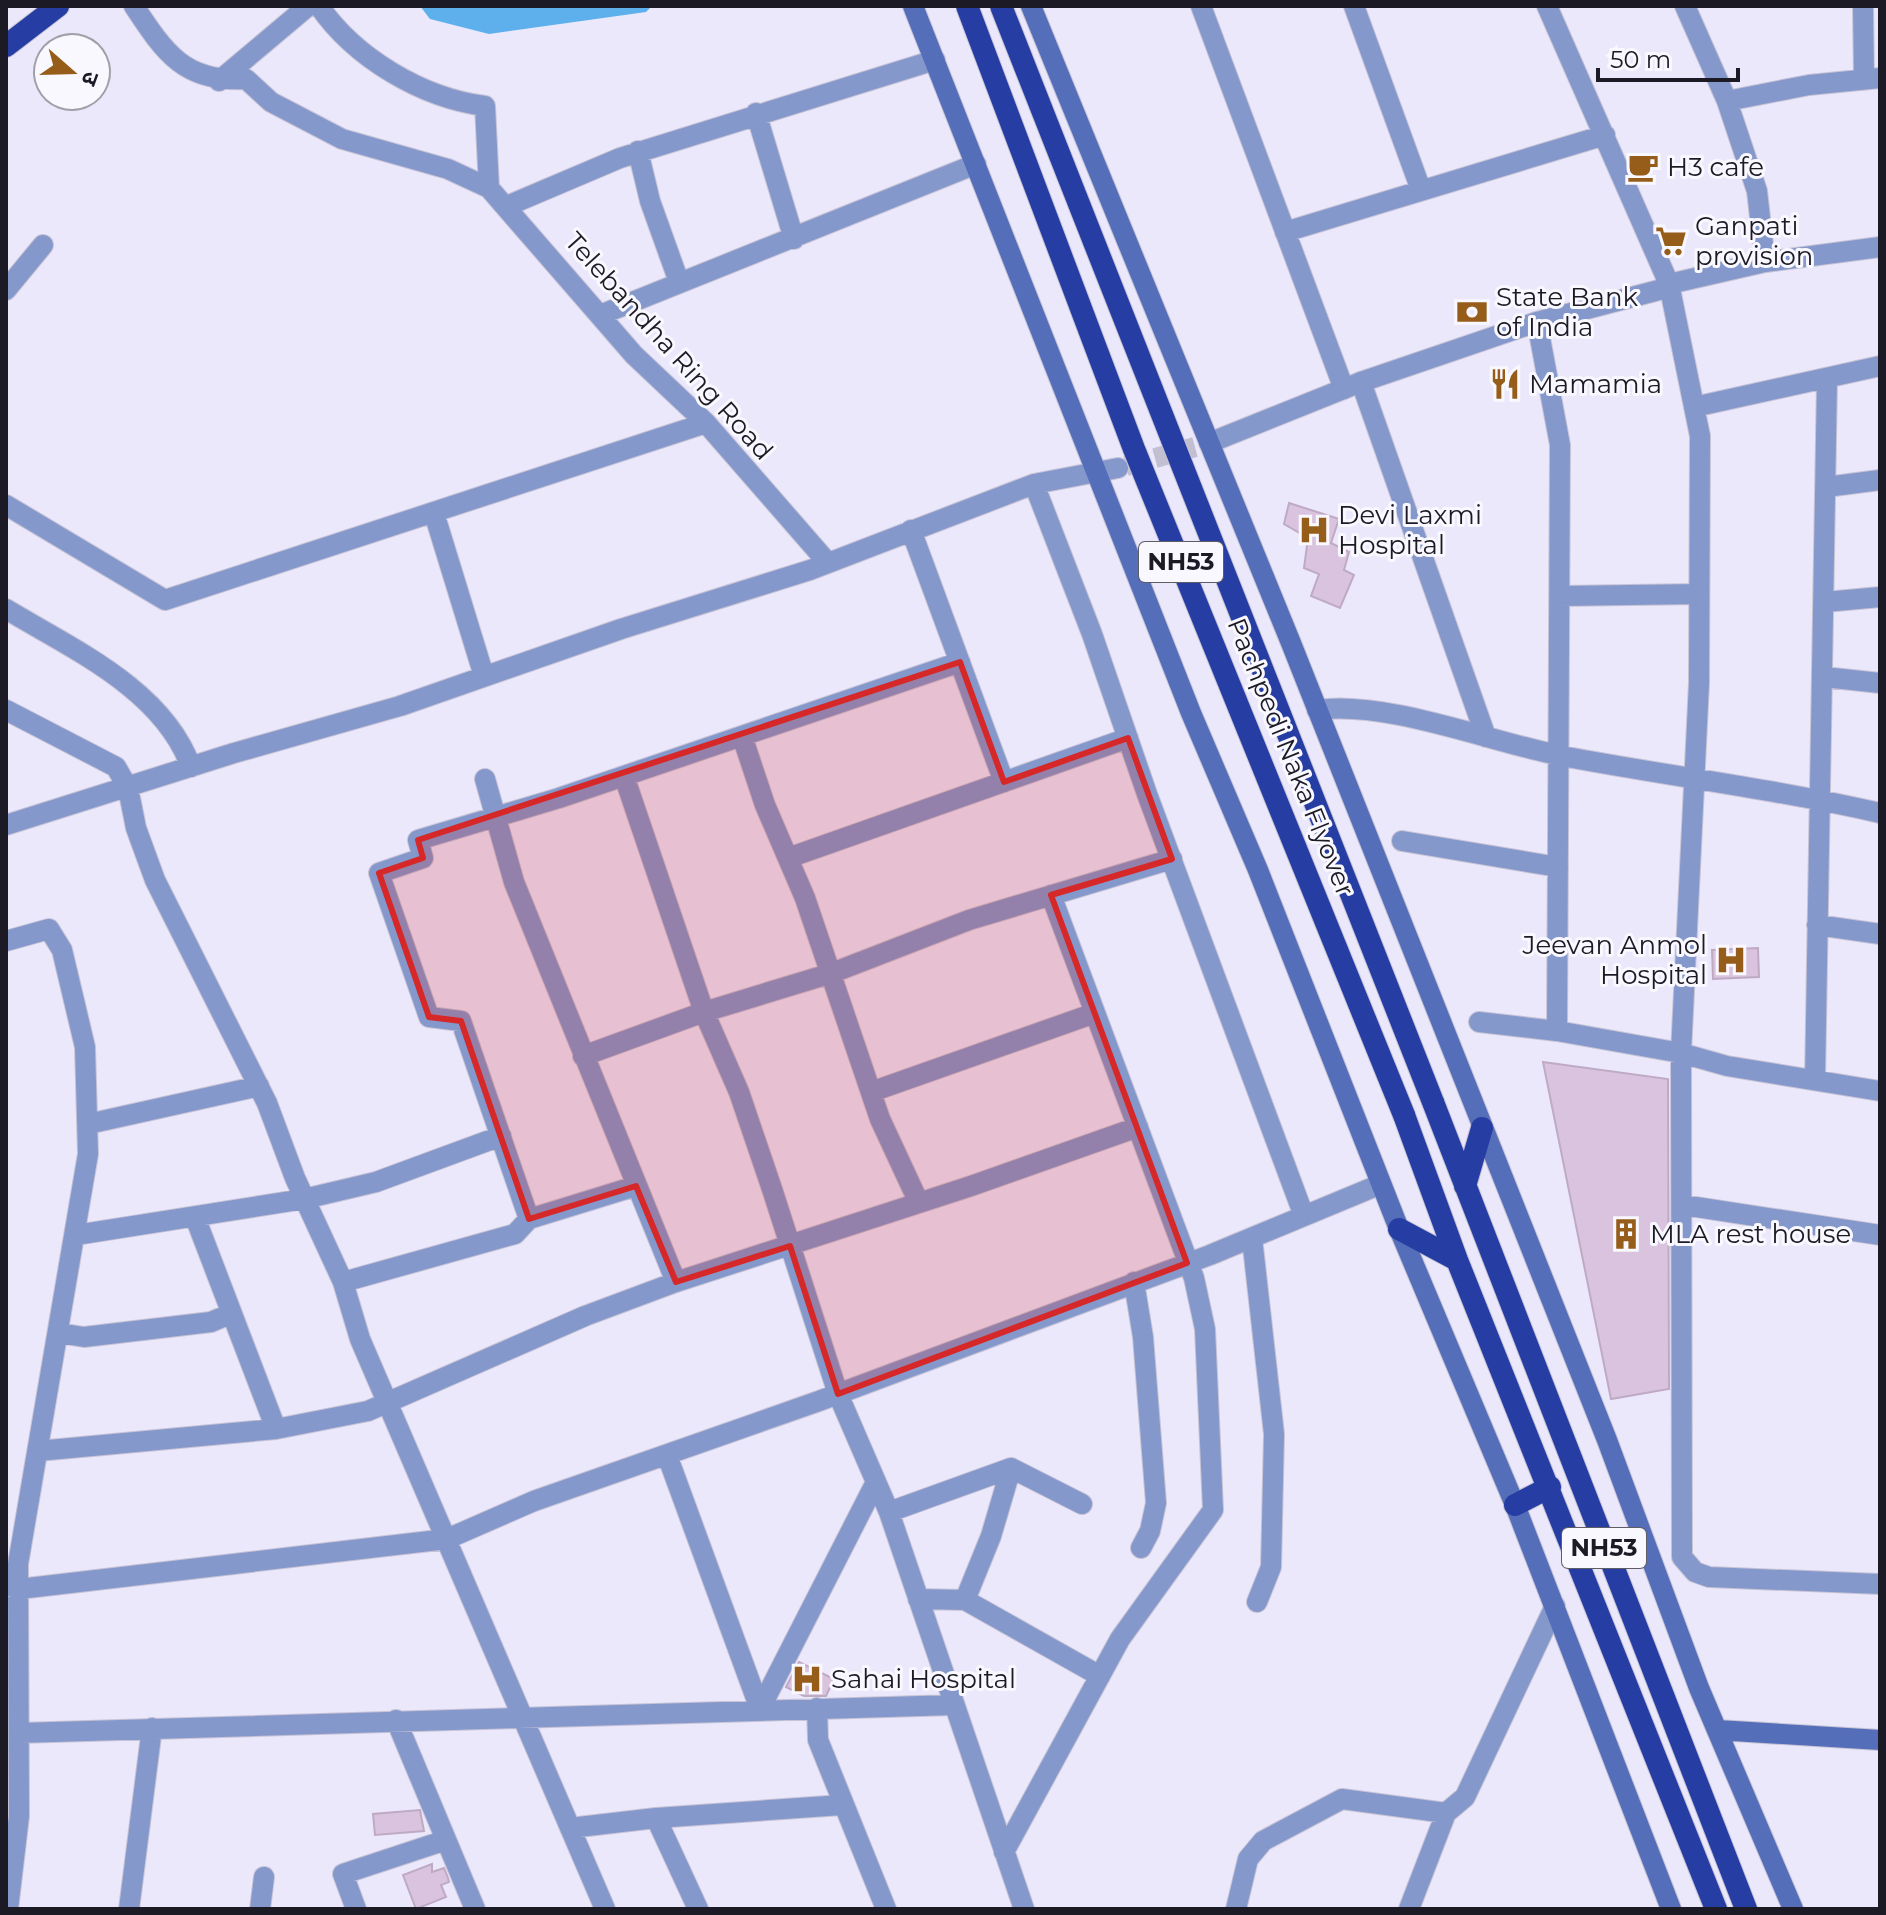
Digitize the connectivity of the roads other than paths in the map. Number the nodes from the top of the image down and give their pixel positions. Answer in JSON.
{"nodes":[{"id":1,"x":58,"y":6,"type":"edge"},
{"id":2,"x":134,"y":6,"type":"edge"},
{"id":3,"x":308,"y":6,"type":"edge"},
{"id":4,"x":319,"y":6,"type":"edge"},
{"id":5,"x":913,"y":6,"type":"edge"},
{"id":6,"x":967,"y":6,"type":"edge"},
{"id":7,"x":1001,"y":6,"type":"edge"},
{"id":8,"x":1031,"y":6,"type":"edge"},
{"id":9,"x":1201,"y":6,"type":"edge"},
{"id":10,"x":1354,"y":6,"type":"edge"},
{"id":11,"x":1547,"y":6,"type":"edge"},
{"id":12,"x":1685,"y":6,"type":"edge"},
{"id":13,"x":1863,"y":6,"type":"edge"},
{"id":14,"x":6,"y":46,"type":"edge"},
{"id":15,"x":935,"y":60,"type":"junction"},
{"id":16,"x":1872,"y":79,"type":"edge"},
{"id":17,"x":219,"y":81,"type":"junction"},
{"id":18,"x":1727,"y":101,"type":"junction"},
{"id":19,"x":756,"y":113,"type":"junction"},
{"id":20,"x":1605,"y":135,"type":"junction"},
{"id":21,"x":638,"y":151,"type":"junction"},
{"id":22,"x":976,"y":164,"type":"junction"},
{"id":23,"x":489,"y":188,"type":"junction"},
{"id":24,"x":1421,"y":190,"type":"junction"},
{"id":25,"x":507,"y":206,"type":"junction"},
{"id":26,"x":1285,"y":232,"type":"junction"},
{"id":27,"x":794,"y":239,"type":"junction"},
{"id":28,"x":43,"y":245,"type":"dead end"},
{"id":29,"x":1880,"y":247,"type":"edge"},
{"id":30,"x":1765,"y":262,"type":"junction"},
{"id":31,"x":679,"y":282,"type":"junction"},
{"id":32,"x":1669,"y":284,"type":"junction"},
{"id":33,"x":6,"y":290,"type":"edge"},
{"id":34,"x":600,"y":315,"type":"junction"},
{"id":35,"x":1537,"y":322,"type":"junction"},
{"id":36,"x":1880,"y":366,"type":"edge"},
{"id":37,"x":1827,"y":380,"type":"junction"},
{"id":38,"x":1353,"y":386,"type":"junction"},
{"id":39,"x":1694,"y":407,"type":"junction"},
{"id":40,"x":706,"y":423,"type":"junction"},
{"id":41,"x":1202,"y":445,"type":"junction"},
{"id":42,"x":1108,"y":470,"type":"junction"},
{"id":43,"x":1880,"y":480,"type":"edge"},
{"id":44,"x":1034,"y":484,"type":"junction"},
{"id":45,"x":1826,"y":487,"type":"junction"},
{"id":46,"x":6,"y":505,"type":"edge"},
{"id":47,"x":434,"y":513,"type":"junction"},
{"id":48,"x":911,"y":530,"type":"junction"},
{"id":49,"x":828,"y":563,"type":"junction"},
{"id":50,"x":1699,"y":594,"type":"junction"},
{"id":51,"x":1560,"y":596,"type":"junction"},
{"id":52,"x":1880,"y":597,"type":"edge"},
{"id":53,"x":1825,"y":602,"type":"junction"},
{"id":54,"x":6,"y":609,"type":"edge"},
{"id":55,"x":960,"y":662,"type":"junction"},
{"id":56,"x":484,"y":676,"type":"junction"},
{"id":57,"x":1824,"y":677,"type":"junction"},
{"id":58,"x":1880,"y":683,"type":"edge"},
{"id":59,"x":6,"y":710,"type":"edge"},
{"id":60,"x":1317,"y":710,"type":"junction"},
{"id":61,"x":742,"y":736,"type":"junction"},
{"id":62,"x":1486,"y":737,"type":"junction"},
{"id":63,"x":1128,"y":738,"type":"junction"},
{"id":64,"x":1559,"y":755,"type":"junction"},
{"id":65,"x":191,"y":767,"type":"junction"},
{"id":66,"x":624,"y":776,"type":"junction"},
{"id":67,"x":1694,"y":778,"type":"junction"},
{"id":68,"x":485,"y":779,"type":"dead end"},
{"id":69,"x":1004,"y":782,"type":"junction"},
{"id":70,"x":128,"y":788,"type":"junction"},
{"id":71,"x":1822,"y":800,"type":"junction"},
{"id":72,"x":1880,"y":813,"type":"edge"},
{"id":73,"x":496,"y":816,"type":"junction"},
{"id":74,"x":6,"y":825,"type":"edge"},
{"id":75,"x":1402,"y":841,"type":"dead end"},
{"id":76,"x":788,"y":858,"type":"junction"},
{"id":77,"x":1172,"y":859,"type":"junction"},
{"id":78,"x":1558,"y":867,"type":"junction"},
{"id":79,"x":1051,"y":895,"type":"junction"},
{"id":80,"x":1817,"y":925,"type":"junction"},
{"id":81,"x":1880,"y":934,"type":"edge"},
{"id":82,"x":6,"y":941,"type":"edge"},
{"id":83,"x":832,"y":973,"type":"junction"},
{"id":84,"x":704,"y":1012,"type":"junction"},
{"id":85,"x":1095,"y":1013,"type":"junction"},
{"id":86,"x":1479,"y":1022,"type":"dead end"},
{"id":87,"x":1557,"y":1031,"type":"junction"},
{"id":88,"x":1681,"y":1053,"type":"junction"},
{"id":89,"x":583,"y":1056,"type":"junction"},
{"id":90,"x":1815,"y":1080,"type":"junction"},
{"id":91,"x":259,"y":1086,"type":"junction"},
{"id":92,"x":1880,"y":1091,"type":"edge"},
{"id":93,"x":871,"y":1092,"type":"junction"},
{"id":94,"x":88,"y":1124,"type":"junction"},
{"id":95,"x":1138,"y":1127,"type":"junction"},
{"id":96,"x":1482,"y":1128,"type":"junction"},
{"id":97,"x":501,"y":1136,"type":"junction"},
{"id":98,"x":1381,"y":1184,"type":"junction"},
{"id":99,"x":636,"y":1186,"type":"junction"},
{"id":100,"x":1465,"y":1186,"type":"junction"},
{"id":101,"x":304,"y":1199,"type":"junction"},
{"id":102,"x":919,"y":1203,"type":"junction"},
{"id":103,"x":1683,"y":1205,"type":"junction"},
{"id":104,"x":1304,"y":1216,"type":"junction"},
{"id":105,"x":195,"y":1217,"type":"junction"},
{"id":106,"x":529,"y":1219,"type":"junction"},
{"id":107,"x":1399,"y":1229,"type":"junction"},
{"id":108,"x":76,"y":1235,"type":"junction"},
{"id":109,"x":1880,"y":1235,"type":"edge"},
{"id":110,"x":1252,"y":1238,"type":"junction"},
{"id":111,"x":790,"y":1246,"type":"junction"},
{"id":112,"x":1457,"y":1260,"type":"junction"},
{"id":113,"x":1187,"y":1263,"type":"junction"},
{"id":114,"x":343,"y":1282,"type":"junction"},
{"id":115,"x":676,"y":1282,"type":"junction"},
{"id":116,"x":1134,"y":1282,"type":"junction"},
{"id":117,"x":230,"y":1314,"type":"junction"},
{"id":118,"x":59,"y":1333,"type":"junction"},
{"id":119,"x":838,"y":1394,"type":"junction"},
{"id":120,"x":387,"y":1401,"type":"junction"},
{"id":121,"x":276,"y":1429,"type":"junction"},
{"id":122,"x":38,"y":1451,"type":"junction"},
{"id":123,"x":667,"y":1455,"type":"junction"},
{"id":124,"x":1011,"y":1468,"type":"junction"},
{"id":125,"x":876,"y":1482,"type":"junction"},
{"id":126,"x":1550,"y":1487,"type":"junction"},
{"id":127,"x":1082,"y":1504,"type":"dead end"},
{"id":128,"x":1515,"y":1505,"type":"junction"},
{"id":129,"x":889,"y":1512,"type":"junction"},
{"id":130,"x":447,"y":1539,"type":"junction"},
{"id":131,"x":1141,"y":1548,"type":"dead end"},
{"id":132,"x":1880,"y":1584,"type":"edge"},
{"id":133,"x":12,"y":1587,"type":"edge"},
{"id":134,"x":918,"y":1599,"type":"junction"},
{"id":135,"x":965,"y":1600,"type":"junction"},
{"id":136,"x":1257,"y":1602,"type":"dead end"},
{"id":137,"x":1555,"y":1606,"type":"junction"},
{"id":138,"x":1100,"y":1676,"type":"junction"},
{"id":139,"x":954,"y":1705,"type":"junction"},
{"id":140,"x":817,"y":1708,"type":"junction"},
{"id":141,"x":760,"y":1709,"type":"junction"},
{"id":142,"x":523,"y":1715,"type":"junction"},
{"id":143,"x":396,"y":1720,"type":"junction"},
{"id":144,"x":152,"y":1728,"type":"junction"},
{"id":145,"x":1717,"y":1730,"type":"junction"},
{"id":146,"x":19,"y":1733,"type":"junction"},
{"id":147,"x":1880,"y":1740,"type":"edge"},
{"id":148,"x":842,"y":1805,"type":"junction"},
{"id":149,"x":1446,"y":1813,"type":"junction"},
{"id":150,"x":656,"y":1818,"type":"junction"},
{"id":151,"x":570,"y":1828,"type":"junction"},
{"id":152,"x":446,"y":1840,"type":"junction"},
{"id":153,"x":1004,"y":1852,"type":"junction"},
{"id":154,"x":264,"y":1877,"type":"dead end"},
{"id":155,"x":8,"y":1909,"type":"edge"},
{"id":156,"x":129,"y":1909,"type":"edge"},
{"id":157,"x":260,"y":1909,"type":"edge"},
{"id":158,"x":356,"y":1909,"type":"edge"},
{"id":159,"x":475,"y":1909,"type":"edge"},
{"id":160,"x":605,"y":1909,"type":"edge"},
{"id":161,"x":698,"y":1909,"type":"edge"},
{"id":162,"x":886,"y":1909,"type":"edge"},
{"id":163,"x":1024,"y":1909,"type":"edge"},
{"id":164,"x":1236,"y":1909,"type":"edge"},
{"id":165,"x":1409,"y":1909,"type":"edge"},
{"id":166,"x":1671,"y":1909,"type":"edge"},
{"id":167,"x":1716,"y":1909,"type":"edge"},
{"id":168,"x":1746,"y":1909,"type":"edge"},
{"id":169,"x":1793,"y":1909,"type":"edge"}],
"edges":[{"from":1,"to":14,"type":"highway"},
{"from":2,"to":17,"type":"street","name":"Telebandha Ring Road"},
{"from":3,"to":17,"type":"street"},
{"from":4,"to":23,"type":"street"},
{"from":5,"to":15,"type":"main road"},
{"from":6,"to":112,"type":"highway","name":"Pachpedi Naka Flyover","number":"NH53","bridge":true},
{"from":7,"to":100,"type":"highway","name":"Pachpedi Naka Flyover","number":"NH53","bridge":true},
{"from":8,"to":41,"type":"main road"},
{"from":9,"to":26,"type":"street"},
{"from":10,"to":24,"type":"street"},
{"from":11,"to":20,"type":"street"},
{"from":12,"to":18,"type":"street"},
{"from":13,"to":16,"type":"street"},
{"from":15,"to":19,"type":"street"},
{"from":15,"to":22,"type":"main road"},
{"from":16,"to":18,"type":"street"},
{"from":17,"to":23,"type":"street","name":"Telebandha Ring Road"},
{"from":18,"to":30,"type":"street"},
{"from":19,"to":21,"type":"street"},
{"from":19,"to":27,"type":"street"},
{"from":20,"to":24,"type":"street"},
{"from":20,"to":32,"type":"street"},
{"from":21,"to":25,"type":"street"},
{"from":21,"to":31,"type":"street"},
{"from":22,"to":27,"type":"street"},
{"from":22,"to":42,"type":"main road"},
{"from":23,"to":25,"type":"street","name":"Telebandha Ring Road"},
{"from":24,"to":26,"type":"street"},
{"from":25,"to":34,"type":"street","name":"Telebandha Ring Road"},
{"from":26,"to":38,"type":"street"},
{"from":27,"to":31,"type":"street"},
{"from":28,"to":33,"type":"street"},
{"from":29,"to":30,"type":"street"},
{"from":30,"to":32,"type":"street"},
{"from":31,"to":34,"type":"street"},
{"from":32,"to":35,"type":"street"},
{"from":32,"to":39,"type":"street"},
{"from":34,"to":40,"type":"street","name":"Telebandha Ring Road"},
{"from":35,"to":38,"type":"street"},
{"from":35,"to":51,"type":"street"},
{"from":36,"to":37,"type":"street"},
{"from":37,"to":39,"type":"street"},
{"from":37,"to":45,"type":"street"},
{"from":38,"to":41,"type":"street"},
{"from":38,"to":62,"type":"street"},
{"from":39,"to":50,"type":"street"},
{"from":40,"to":47,"type":"street"},
{"from":40,"to":49,"type":"street","name":"Telebandha Ring Road"},
{"from":41,"to":60,"type":"main road"},
{"from":42,"to":44,"type":"street"},
{"from":42,"to":98,"type":"main road"},
{"from":43,"to":45,"type":"street"},
{"from":44,"to":48,"type":"street"},
{"from":44,"to":63,"type":"street"},
{"from":45,"to":53,"type":"street"},
{"from":46,"to":47,"type":"street"},
{"from":47,"to":56,"type":"street"},
{"from":48,"to":49,"type":"street"},
{"from":48,"to":55,"type":"street"},
{"from":49,"to":56,"type":"street"},
{"from":50,"to":51,"type":"street"},
{"from":50,"to":67,"type":"street"},
{"from":51,"to":64,"type":"street"},
{"from":52,"to":53,"type":"street"},
{"from":53,"to":57,"type":"street"},
{"from":54,"to":65,"type":"street"},
{"from":55,"to":61,"type":"street"},
{"from":55,"to":69,"type":"street"},
{"from":56,"to":65,"type":"street"},
{"from":57,"to":58,"type":"street"},
{"from":57,"to":71,"type":"street"},
{"from":59,"to":70,"type":"street"},
{"from":60,"to":62,"type":"street"},
{"from":60,"to":96,"type":"main road"},
{"from":61,"to":66,"type":"street"},
{"from":61,"to":76,"type":"street"},
{"from":62,"to":64,"type":"street"},
{"from":63,"to":69,"type":"street"},
{"from":63,"to":77,"type":"street"},
{"from":64,"to":67,"type":"street"},
{"from":64,"to":78,"type":"street"},
{"from":65,"to":70,"type":"street"},
{"from":66,"to":73,"type":"street"},
{"from":66,"to":84,"type":"street"},
{"from":67,"to":71,"type":"street"},
{"from":67,"to":88,"type":"street"},
{"from":68,"to":73,"type":"street"},
{"from":69,"to":76,"type":"street"},
{"from":70,"to":74,"type":"street"},
{"from":70,"to":91,"type":"street"},
{"from":71,"to":72,"type":"street"},
{"from":71,"to":80,"type":"street"},
{"from":73,"to":89,"type":"street"},
{"from":73,"to":97,"type":"street"},
{"from":75,"to":78,"type":"street"},
{"from":76,"to":83,"type":"street"},
{"from":77,"to":79,"type":"street"},
{"from":77,"to":104,"type":"street"},
{"from":78,"to":87,"type":"street"},
{"from":79,"to":83,"type":"street"},
{"from":79,"to":85,"type":"street"},
{"from":80,"to":81,"type":"street"},
{"from":80,"to":90,"type":"street"},
{"from":82,"to":94,"type":"street"},
{"from":83,"to":84,"type":"street"},
{"from":83,"to":93,"type":"street"},
{"from":84,"to":89,"type":"street"},
{"from":84,"to":111,"type":"street"},
{"from":85,"to":93,"type":"street"},
{"from":85,"to":95,"type":"street"},
{"from":86,"to":87,"type":"street"},
{"from":87,"to":88,"type":"street"},
{"from":88,"to":90,"type":"street"},
{"from":88,"to":103,"type":"street"},
{"from":89,"to":99,"type":"street"},
{"from":90,"to":92,"type":"street"},
{"from":91,"to":94,"type":"street"},
{"from":91,"to":101,"type":"street"},
{"from":93,"to":102,"type":"street"},
{"from":94,"to":108,"type":"street"},
{"from":95,"to":102,"type":"street"},
{"from":95,"to":113,"type":"street"},
{"from":96,"to":100,"type":"highway"},
{"from":96,"to":145,"type":"main road"},
{"from":97,"to":101,"type":"street"},
{"from":97,"to":106,"type":"street"},
{"from":98,"to":104,"type":"street"},
{"from":98,"to":107,"type":"main road"},
{"from":99,"to":106,"type":"street"},
{"from":99,"to":115,"type":"street"},
{"from":100,"to":168,"type":"highway","number":"NH53"},
{"from":101,"to":105,"type":"street"},
{"from":101,"to":114,"type":"street"},
{"from":102,"to":111,"type":"street"},
{"from":103,"to":109,"type":"street"},
{"from":103,"to":132,"type":"street"},
{"from":104,"to":110,"type":"street"},
{"from":105,"to":108,"type":"street"},
{"from":105,"to":117,"type":"street"},
{"from":106,"to":114,"type":"street"},
{"from":107,"to":112,"type":"highway"},
{"from":107,"to":128,"type":"main road"},
{"from":108,"to":118,"type":"street"},
{"from":110,"to":113,"type":"street"},
{"from":110,"to":136,"type":"street"},
{"from":111,"to":115,"type":"street"},
{"from":111,"to":119,"type":"street"},
{"from":112,"to":126,"type":"highway","number":"NH53"},
{"from":113,"to":116,"type":"street"},
{"from":113,"to":138,"type":"street"},
{"from":114,"to":120,"type":"street"},
{"from":115,"to":120,"type":"street"},
{"from":116,"to":119,"type":"street"},
{"from":116,"to":131,"type":"street"},
{"from":117,"to":118,"type":"street"},
{"from":117,"to":121,"type":"street"},
{"from":118,"to":122,"type":"street"},
{"from":119,"to":123,"type":"street"},
{"from":119,"to":125,"type":"street"},
{"from":120,"to":121,"type":"street"},
{"from":120,"to":130,"type":"street"},
{"from":121,"to":122,"type":"street"},
{"from":122,"to":133,"type":"street"},
{"from":123,"to":130,"type":"street"},
{"from":123,"to":141,"type":"street"},
{"from":124,"to":127,"type":"street"},
{"from":124,"to":129,"type":"street"},
{"from":124,"to":135,"type":"street"},
{"from":125,"to":129,"type":"street"},
{"from":125,"to":141,"type":"street"},
{"from":126,"to":128,"type":"highway"},
{"from":126,"to":167,"type":"highway","number":"NH53"},
{"from":128,"to":137,"type":"main road"},
{"from":129,"to":134,"type":"street"},
{"from":130,"to":133,"type":"street"},
{"from":130,"to":142,"type":"street"},
{"from":133,"to":146,"type":"street"},
{"from":134,"to":135,"type":"street"},
{"from":134,"to":139,"type":"street"},
{"from":135,"to":138,"type":"street"},
{"from":137,"to":149,"type":"street"},
{"from":137,"to":166,"type":"main road"},
{"from":138,"to":153,"type":"street"},
{"from":139,"to":140,"type":"street"},
{"from":139,"to":153,"type":"street"},
{"from":140,"to":141,"type":"street"},
{"from":140,"to":148,"type":"street"},
{"from":141,"to":142,"type":"street"},
{"from":142,"to":143,"type":"street"},
{"from":142,"to":151,"type":"street"},
{"from":143,"to":144,"type":"street"},
{"from":143,"to":152,"type":"street"},
{"from":144,"to":146,"type":"street"},
{"from":144,"to":156,"type":"street"},
{"from":145,"to":147,"type":"main road"},
{"from":145,"to":169,"type":"main road"},
{"from":146,"to":155,"type":"street"},
{"from":148,"to":150,"type":"street"},
{"from":148,"to":162,"type":"street"},
{"from":149,"to":164,"type":"street"},
{"from":149,"to":165,"type":"street"},
{"from":150,"to":151,"type":"street"},
{"from":150,"to":161,"type":"street"},
{"from":151,"to":160,"type":"street"},
{"from":152,"to":158,"type":"street"},
{"from":152,"to":159,"type":"street"},
{"from":153,"to":163,"type":"street"},
{"from":154,"to":157,"type":"street"}]}
